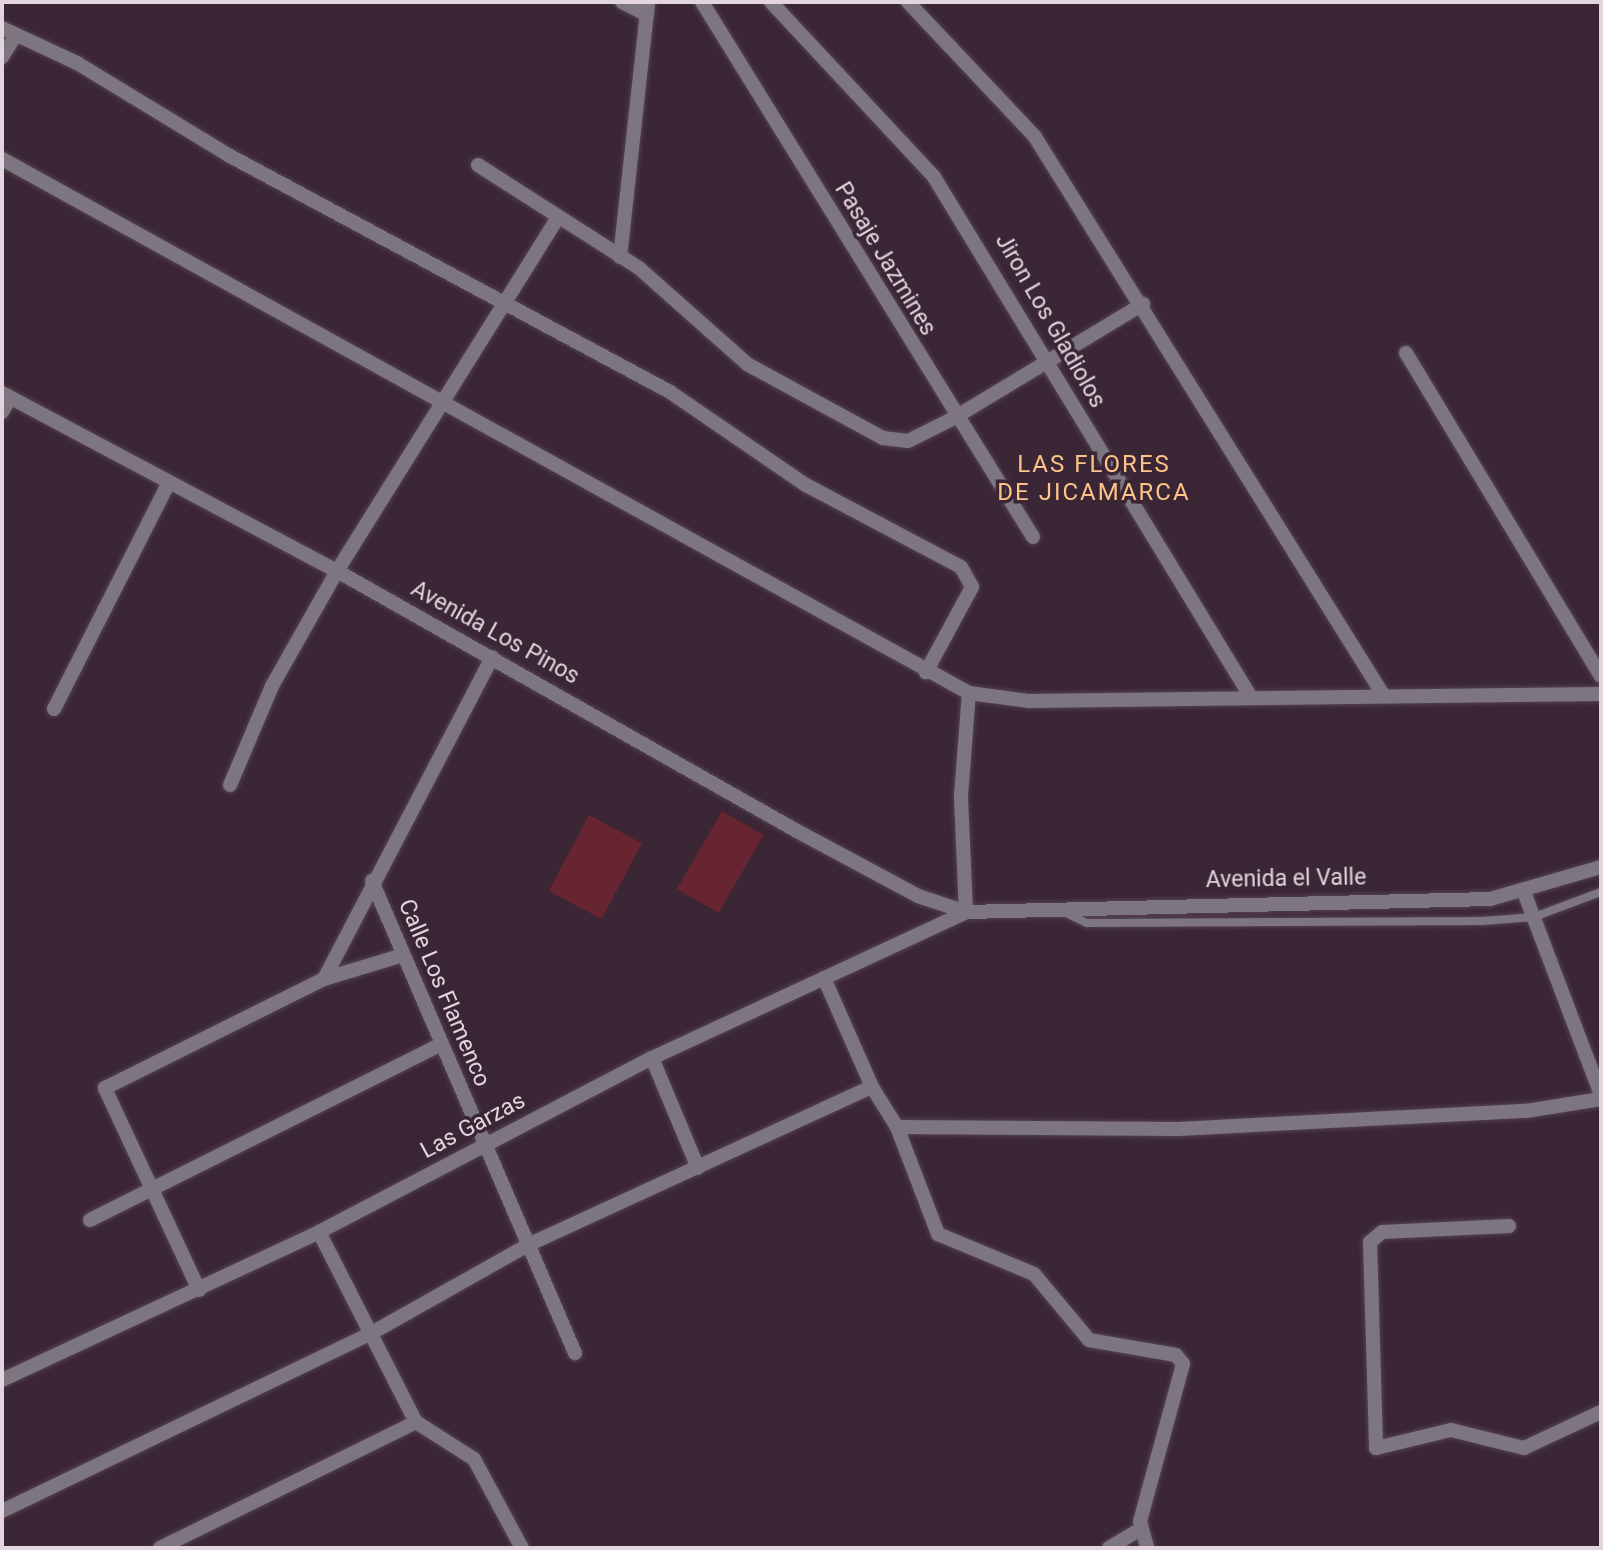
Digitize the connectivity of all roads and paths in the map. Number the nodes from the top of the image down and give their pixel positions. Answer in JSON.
{"nodes":[{"id":1,"x":622,"y":2,"type":"edge"},
{"id":2,"x":702,"y":2,"type":"edge"},
{"id":3,"x":771,"y":2,"type":"edge"},
{"id":4,"x":908,"y":2,"type":"edge"},
{"id":5,"x":648,"y":8,"type":"edge"},
{"id":6,"x":8,"y":32,"type":"edge"},
{"id":7,"x":2,"y":57,"type":"edge"},
{"id":8,"x":2,"y":159,"type":"edge"},
{"id":9,"x":478,"y":165,"type":"dead end"},
{"id":10,"x":558,"y":217,"type":"junction"},
{"id":11,"x":620,"y":257,"type":"junction"},
{"id":12,"x":1143,"y":304,"type":"junction"},
{"id":13,"x":505,"y":306,"type":"junction"},
{"id":14,"x":1406,"y":353,"type":"dead end"},
{"id":15,"x":1048,"y":364,"type":"junction"},
{"id":16,"x":6,"y":396,"type":"edge"},
{"id":17,"x":438,"y":401,"type":"junction"},
{"id":18,"x":2,"y":412,"type":"edge"},
{"id":19,"x":954,"y":418,"type":"junction"},
{"id":20,"x":168,"y":484,"type":"junction"},
{"id":21,"x":1033,"y":537,"type":"dead end"},
{"id":22,"x":337,"y":571,"type":"junction"},
{"id":23,"x":492,"y":657,"type":"junction"},
{"id":24,"x":926,"y":672,"type":"junction"},
{"id":25,"x":1601,"y":676,"type":"edge"},
{"id":26,"x":1382,"y":692,"type":"junction"},
{"id":27,"x":969,"y":693,"type":"junction"},
{"id":28,"x":1248,"y":694,"type":"junction"},
{"id":29,"x":1601,"y":694,"type":"edge"},
{"id":30,"x":54,"y":709,"type":"dead end"},
{"id":31,"x":230,"y":785,"type":"dead end"},
{"id":32,"x":1601,"y":867,"type":"edge"},
{"id":33,"x":372,"y":881,"type":"junction"},
{"id":34,"x":1524,"y":892,"type":"junction"},
{"id":35,"x":1601,"y":892,"type":"edge"},
{"id":36,"x":1052,"y":906,"type":"junction"},
{"id":37,"x":966,"y":912,"type":"junction"},
{"id":38,"x":1534,"y":917,"type":"junction"},
{"id":39,"x":403,"y":955,"type":"junction"},
{"id":40,"x":824,"y":978,"type":"junction"},
{"id":41,"x":324,"y":979,"type":"junction"},
{"id":42,"x":440,"y":1045,"type":"junction"},
{"id":43,"x":652,"y":1058,"type":"junction"},
{"id":44,"x":872,"y":1087,"type":"junction"},
{"id":45,"x":1601,"y":1097,"type":"edge"},
{"id":46,"x":897,"y":1127,"type":"junction"},
{"id":47,"x":485,"y":1146,"type":"junction"},
{"id":48,"x":698,"y":1168,"type":"junction"},
{"id":49,"x":152,"y":1188,"type":"junction"},
{"id":50,"x":90,"y":1220,"type":"dead end"},
{"id":51,"x":1509,"y":1226,"type":"dead end"},
{"id":52,"x":319,"y":1232,"type":"junction"},
{"id":53,"x":530,"y":1244,"type":"junction"},
{"id":54,"x":200,"y":1290,"type":"junction"},
{"id":55,"x":370,"y":1334,"type":"junction"},
{"id":56,"x":575,"y":1353,"type":"dead end"},
{"id":57,"x":2,"y":1380,"type":"edge"},
{"id":58,"x":1601,"y":1412,"type":"edge"},
{"id":59,"x":416,"y":1422,"type":"junction"},
{"id":60,"x":2,"y":1511,"type":"edge"},
{"id":61,"x":1139,"y":1530,"type":"junction"},
{"id":62,"x":517,"y":1547,"type":"edge"},
{"id":63,"x":160,"y":1548,"type":"edge"},
{"id":64,"x":1109,"y":1548,"type":"edge"},
{"id":65,"x":1147,"y":1548,"type":"edge"}],
"edges":[{"from":1,"to":5,"type":"street"},
{"from":2,"to":19,"type":"street","name":"Pasaje Jazmines"},
{"from":3,"to":15,"type":"street","name":"Jiron Los Gladiolos"},
{"from":4,"to":12,"type":"street"},
{"from":5,"to":11,"type":"street"},
{"from":6,"to":7,"type":"street"},
{"from":6,"to":13,"type":"street"},
{"from":8,"to":17,"type":"street"},
{"from":9,"to":10,"type":"street"},
{"from":10,"to":11,"type":"street"},
{"from":10,"to":13,"type":"street"},
{"from":11,"to":19,"type":"street"},
{"from":12,"to":15,"type":"street"},
{"from":12,"to":26,"type":"street"},
{"from":13,"to":17,"type":"street"},
{"from":13,"to":24,"type":"street"},
{"from":14,"to":25,"type":"street"},
{"from":15,"to":19,"type":"street"},
{"from":15,"to":28,"type":"street","name":"Jiron Los Gladiolos"},
{"from":16,"to":18,"type":"street"},
{"from":16,"to":20,"type":"street","name":"Avenida Los Pinos"},
{"from":17,"to":22,"type":"street"},
{"from":17,"to":24,"type":"street"},
{"from":19,"to":21,"type":"street","name":"Pasaje Jazmines"},
{"from":20,"to":22,"type":"street","name":"Avenida Los Pinos"},
{"from":20,"to":30,"type":"street"},
{"from":22,"to":23,"type":"street","name":"Avenida Los Pinos"},
{"from":22,"to":31,"type":"street"},
{"from":23,"to":33,"type":"street"},
{"from":23,"to":37,"type":"street","name":"Avenida Los Pinos"},
{"from":24,"to":27,"type":"street"},
{"from":26,"to":28,"type":"street"},
{"from":26,"to":29,"type":"street"},
{"from":27,"to":28,"type":"street"},
{"from":27,"to":37,"type":"street"},
{"from":32,"to":34,"type":"street","name":"Avenida el Valle"},
{"from":33,"to":39,"type":"street","name":"Calle Los Flamenco"},
{"from":33,"to":41,"type":"street"},
{"from":34,"to":36,"type":"street","name":"Avenida el Valle"},
{"from":34,"to":38,"type":"street"},
{"from":35,"to":38,"type":"lane"},
{"from":36,"to":37,"type":"street","name":"Avenida el Valle"},
{"from":36,"to":38,"type":"lane"},
{"from":37,"to":40,"type":"street","name":"Las Garzas"},
{"from":38,"to":45,"type":"street"},
{"from":39,"to":41,"type":"street"},
{"from":39,"to":42,"type":"street","name":"Calle Los Flamenco"},
{"from":40,"to":43,"type":"street","name":"Las Garzas"},
{"from":40,"to":44,"type":"street"},
{"from":41,"to":49,"type":"street"},
{"from":42,"to":47,"type":"street","name":"Calle Los Flamenco"},
{"from":42,"to":49,"type":"street"},
{"from":43,"to":47,"type":"street","name":"Las Garzas"},
{"from":43,"to":48,"type":"street"},
{"from":44,"to":46,"type":"street"},
{"from":44,"to":48,"type":"street"},
{"from":45,"to":46,"type":"street"},
{"from":46,"to":61,"type":"street"},
{"from":47,"to":52,"type":"street","name":"Las Garzas"},
{"from":47,"to":53,"type":"street","name":"Calle Los Flamenco"},
{"from":48,"to":53,"type":"street"},
{"from":49,"to":50,"type":"street"},
{"from":49,"to":54,"type":"street"},
{"from":51,"to":58,"type":"street"},
{"from":52,"to":54,"type":"street","name":"Las Garzas"},
{"from":52,"to":55,"type":"street"},
{"from":53,"to":55,"type":"street"},
{"from":53,"to":56,"type":"street","name":"Calle Los Flamenco"},
{"from":54,"to":57,"type":"street","name":"Las Garzas"},
{"from":55,"to":59,"type":"street"},
{"from":55,"to":60,"type":"street"},
{"from":59,"to":62,"type":"street"},
{"from":59,"to":63,"type":"street"},
{"from":61,"to":64,"type":"street"},
{"from":61,"to":65,"type":"street"}]}
